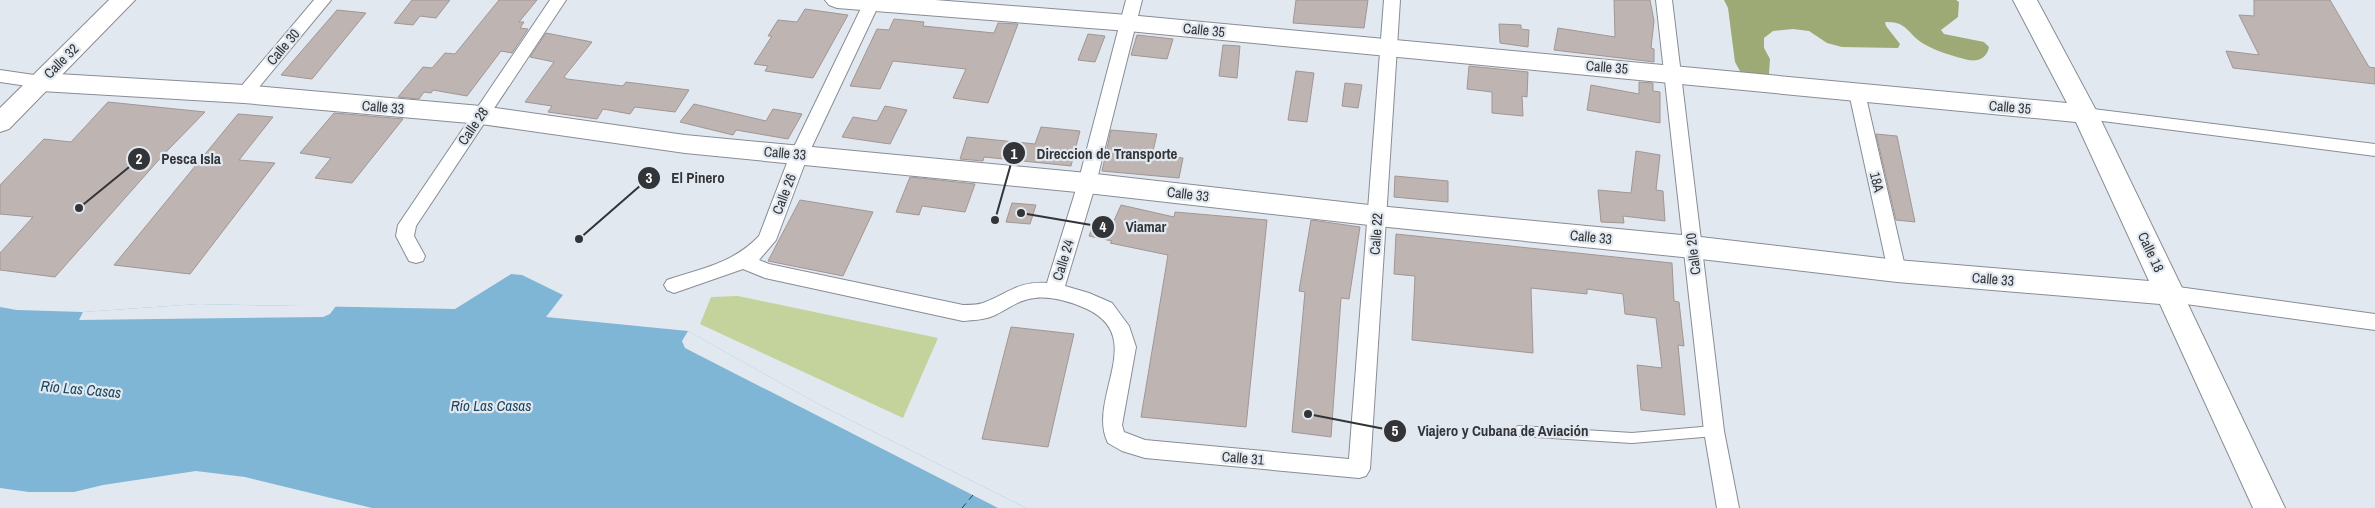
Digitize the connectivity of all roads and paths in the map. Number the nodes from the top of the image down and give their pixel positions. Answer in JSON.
{"nodes":[{"id":1,"x":123,"y":0,"type":"edge"},
{"id":2,"x":323,"y":0,"type":"edge"},
{"id":3,"x":558,"y":0,"type":"edge"},
{"id":4,"x":837,"y":0,"type":"edge"},
{"id":5,"x":1392,"y":0,"type":"edge"},
{"id":6,"x":1664,"y":0,"type":"edge"},
{"id":7,"x":2025,"y":0,"type":"edge"},
{"id":8,"x":872,"y":2,"type":"edge"},
{"id":9,"x":1131,"y":11,"type":"edge"},
{"id":10,"x":1388,"y":48,"type":"junction"},
{"id":11,"x":1672,"y":73,"type":"junction"},
{"id":12,"x":0,"y":76,"type":"edge"},
{"id":13,"x":41,"y":82,"type":"junction"},
{"id":14,"x":1857,"y":93,"type":"junction"},
{"id":15,"x":244,"y":94,"type":"junction"},
{"id":16,"x":2085,"y":114,"type":"junction"},
{"id":17,"x":481,"y":115,"type":"junction"},
{"id":18,"x":0,"y":123,"type":"edge"},
{"id":19,"x":2375,"y":150,"type":"edge"},
{"id":20,"x":799,"y":155,"type":"junction"},
{"id":21,"x":1087,"y":183,"type":"junction"},
{"id":22,"x":1378,"y":216,"type":"junction"},
{"id":23,"x":1692,"y":247,"type":"junction"},
{"id":24,"x":416,"y":256,"type":"dead end"},
{"id":25,"x":744,"y":260,"type":"junction"},
{"id":26,"x":1897,"y":271,"type":"junction"},
{"id":27,"x":674,"y":285,"type":"dead end"},
{"id":28,"x":1054,"y":291,"type":"junction"},
{"id":29,"x":2171,"y":294,"type":"junction"},
{"id":30,"x":2375,"y":322,"type":"edge"},
{"id":31,"x":1519,"y":431,"type":"dead end"},
{"id":32,"x":1714,"y":431,"type":"junction"},
{"id":33,"x":1129,"y":445,"type":"joint"},
{"id":34,"x":1359,"y":469,"type":"joint"},
{"id":35,"x":1728,"y":508,"type":"edge"},
{"id":36,"x":2269,"y":508,"type":"edge"}],
"edges":[{"from":1,"to":13,"type":"street","name":"Calle 32"},
{"from":2,"to":15,"type":"street","name":"Calle 30"},
{"from":3,"to":17,"type":"street","name":"Calle 28"},
{"from":4,"to":8,"type":"street","name":"Calle 35"},
{"from":5,"to":10,"type":"street","name":"Calle 22"},
{"from":6,"to":11,"type":"street","name":"Calle 20"},
{"from":7,"to":16,"type":"street","name":"Calle 18"},
{"from":8,"to":9,"type":"street","name":"Calle 35"},
{"from":8,"to":20,"type":"street","name":"Calle 26"},
{"from":9,"to":10,"type":"street","name":"Calle 35"},
{"from":9,"to":21,"type":"street","name":"Calle 24"},
{"from":10,"to":11,"type":"street","name":"Calle 35"},
{"from":10,"to":22,"type":"street","name":"Calle 22"},
{"from":11,"to":14,"type":"street","name":"Calle 35"},
{"from":11,"to":23,"type":"street","name":"Calle 20"},
{"from":12,"to":13,"type":"street","name":"Calle 33"},
{"from":13,"to":15,"type":"street","name":"Calle 33"},
{"from":13,"to":18,"type":"street","name":"Calle 32"},
{"from":14,"to":16,"type":"street","name":"Calle 35"},
{"from":14,"to":26,"type":"street","name":"18A"},
{"from":15,"to":17,"type":"street","name":"Calle 33"},
{"from":16,"to":19,"type":"street","name":"Calle 35"},
{"from":16,"to":29,"type":"street","name":"Calle 18"},
{"from":17,"to":20,"type":"street","name":"Calle 33"},
{"from":17,"to":24,"type":"street","name":"Calle 28"},
{"from":20,"to":21,"type":"street","name":"Calle 33"},
{"from":20,"to":25,"type":"street","name":"Calle 26"},
{"from":21,"to":22,"type":"street","name":"Calle 33"},
{"from":21,"to":28,"type":"street","name":"Calle 24"},
{"from":22,"to":23,"type":"street","name":"Calle 33"},
{"from":22,"to":34,"type":"street","name":"Calle 22"},
{"from":23,"to":26,"type":"street","name":"Calle 33"},
{"from":23,"to":32,"type":"street","name":"Calle 20"},
{"from":25,"to":27,"type":"street","name":"Calle 26"},
{"from":25,"to":28,"type":"street"},
{"from":26,"to":29,"type":"street","name":"Calle 33"},
{"from":28,"to":33,"type":"street","name":"Calle 24"},
{"from":29,"to":30,"type":"street","name":"Calle 33"},
{"from":29,"to":36,"type":"street","name":"Calle 18"},
{"from":31,"to":32,"type":"lane"},
{"from":32,"to":35,"type":"street","name":"Calle 20"},
{"from":33,"to":34,"type":"street","name":"Calle 31"}]}
